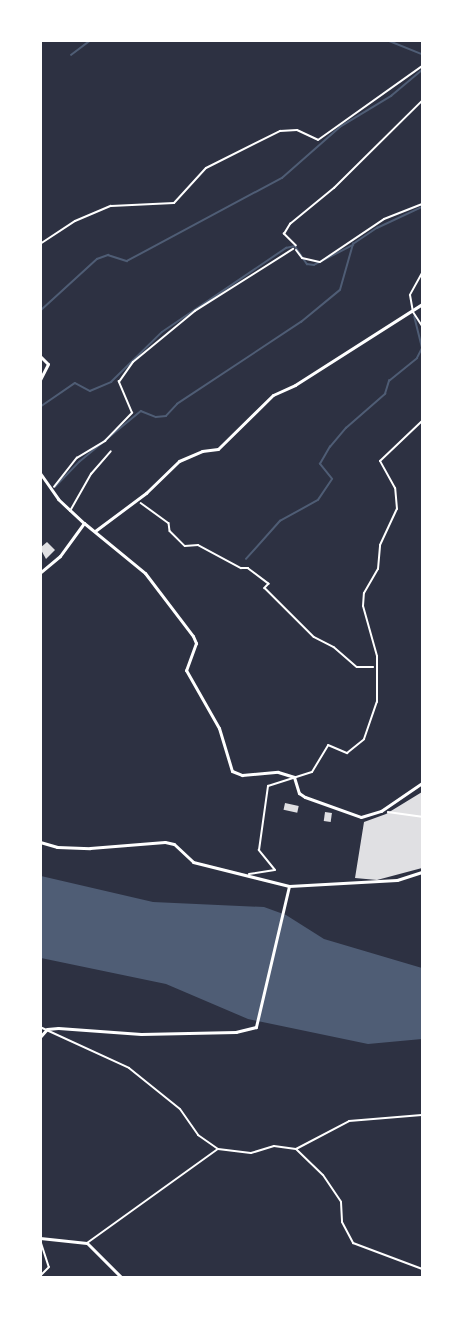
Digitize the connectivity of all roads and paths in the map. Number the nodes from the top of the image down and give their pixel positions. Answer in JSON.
{"nodes":[{"id":1,"x":423,"y":66,"type":"edge"},
{"id":2,"x":423,"y":101,"type":"edge"},
{"id":3,"x":423,"y":204,"type":"edge"},
{"id":4,"x":40,"y":244,"type":"edge"},
{"id":5,"x":297,"y":249,"type":"junction"},
{"id":6,"x":423,"y":273,"type":"edge"},
{"id":7,"x":423,"y":304,"type":"edge"},
{"id":8,"x":413,"y":312,"type":"junction"},
{"id":9,"x":423,"y":326,"type":"edge"},
{"id":10,"x":40,"y":356,"type":"edge"},
{"id":11,"x":40,"y":380,"type":"edge"},
{"id":12,"x":423,"y":421,"type":"edge"},
{"id":13,"x":111,"y":451,"type":"dead end"},
{"id":14,"x":40,"y":473,"type":"edge"},
{"id":15,"x":52,"y":489,"type":"junction"},
{"id":16,"x":136,"y":498,"type":"junction"},
{"id":17,"x":70,"y":511,"type":"junction"},
{"id":18,"x":84,"y":523,"type":"junction"},
{"id":19,"x":95,"y":531,"type":"junction"},
{"id":20,"x":40,"y":573,"type":"edge"},
{"id":21,"x":377,"y":664,"type":"junction"},
{"id":22,"x":294,"y":777,"type":"junction"},
{"id":23,"x":423,"y":783,"type":"edge"},
{"id":24,"x":381,"y":811,"type":"junction"},
{"id":25,"x":423,"y":818,"type":"edge"},
{"id":26,"x":40,"y":842,"type":"edge"},
{"id":27,"x":423,"y":872,"type":"edge"},
{"id":28,"x":249,"y":874,"type":"junction"},
{"id":29,"x":289,"y":886,"type":"junction"},
{"id":30,"x":40,"y":1027,"type":"edge"},
{"id":31,"x":47,"y":1029,"type":"junction"},
{"id":32,"x":40,"y":1036,"type":"edge"},
{"id":33,"x":423,"y":1115,"type":"edge"},
{"id":34,"x":218,"y":1149,"type":"junction"},
{"id":35,"x":296,"y":1149,"type":"junction"},
{"id":36,"x":40,"y":1239,"type":"edge"},
{"id":37,"x":87,"y":1243,"type":"junction"},
{"id":38,"x":423,"y":1269,"type":"edge"},
{"id":39,"x":40,"y":1276,"type":"edge"},
{"id":40,"x":122,"y":1278,"type":"edge"}],
"edges":[{"from":1,"to":4,"type":"street"},
{"from":2,"to":5,"type":"path"},
{"from":3,"to":5,"type":"street"},
{"from":5,"to":15,"type":"path"},
{"from":6,"to":8,"type":"street"},
{"from":7,"to":8,"type":"street"},
{"from":8,"to":9,"type":"street"},
{"from":8,"to":16,"type":"street"},
{"from":10,"to":11,"type":"street"},
{"from":12,"to":21,"type":"street"},
{"from":13,"to":17,"type":"street"},
{"from":14,"to":15,"type":"street"},
{"from":15,"to":17,"type":"street"},
{"from":16,"to":19,"type":"street"},
{"from":16,"to":21,"type":"path"},
{"from":17,"to":18,"type":"street"},
{"from":18,"to":19,"type":"street"},
{"from":18,"to":20,"type":"street"},
{"from":19,"to":22,"type":"street"},
{"from":21,"to":22,"type":"street"},
{"from":22,"to":24,"type":"street"},
{"from":22,"to":28,"type":"street"},
{"from":23,"to":24,"type":"street"},
{"from":24,"to":25,"type":"path"},
{"from":26,"to":28,"type":"street"},
{"from":27,"to":29,"type":"street"},
{"from":28,"to":29,"type":"street"},
{"from":29,"to":31,"type":"street"},
{"from":30,"to":31,"type":"street"},
{"from":31,"to":32,"type":"street"},
{"from":31,"to":34,"type":"street"},
{"from":33,"to":35,"type":"street"},
{"from":34,"to":35,"type":"street"},
{"from":34,"to":37,"type":"street"},
{"from":35,"to":38,"type":"street"},
{"from":36,"to":37,"type":"street"},
{"from":36,"to":39,"type":"street"},
{"from":37,"to":40,"type":"street"}]}
